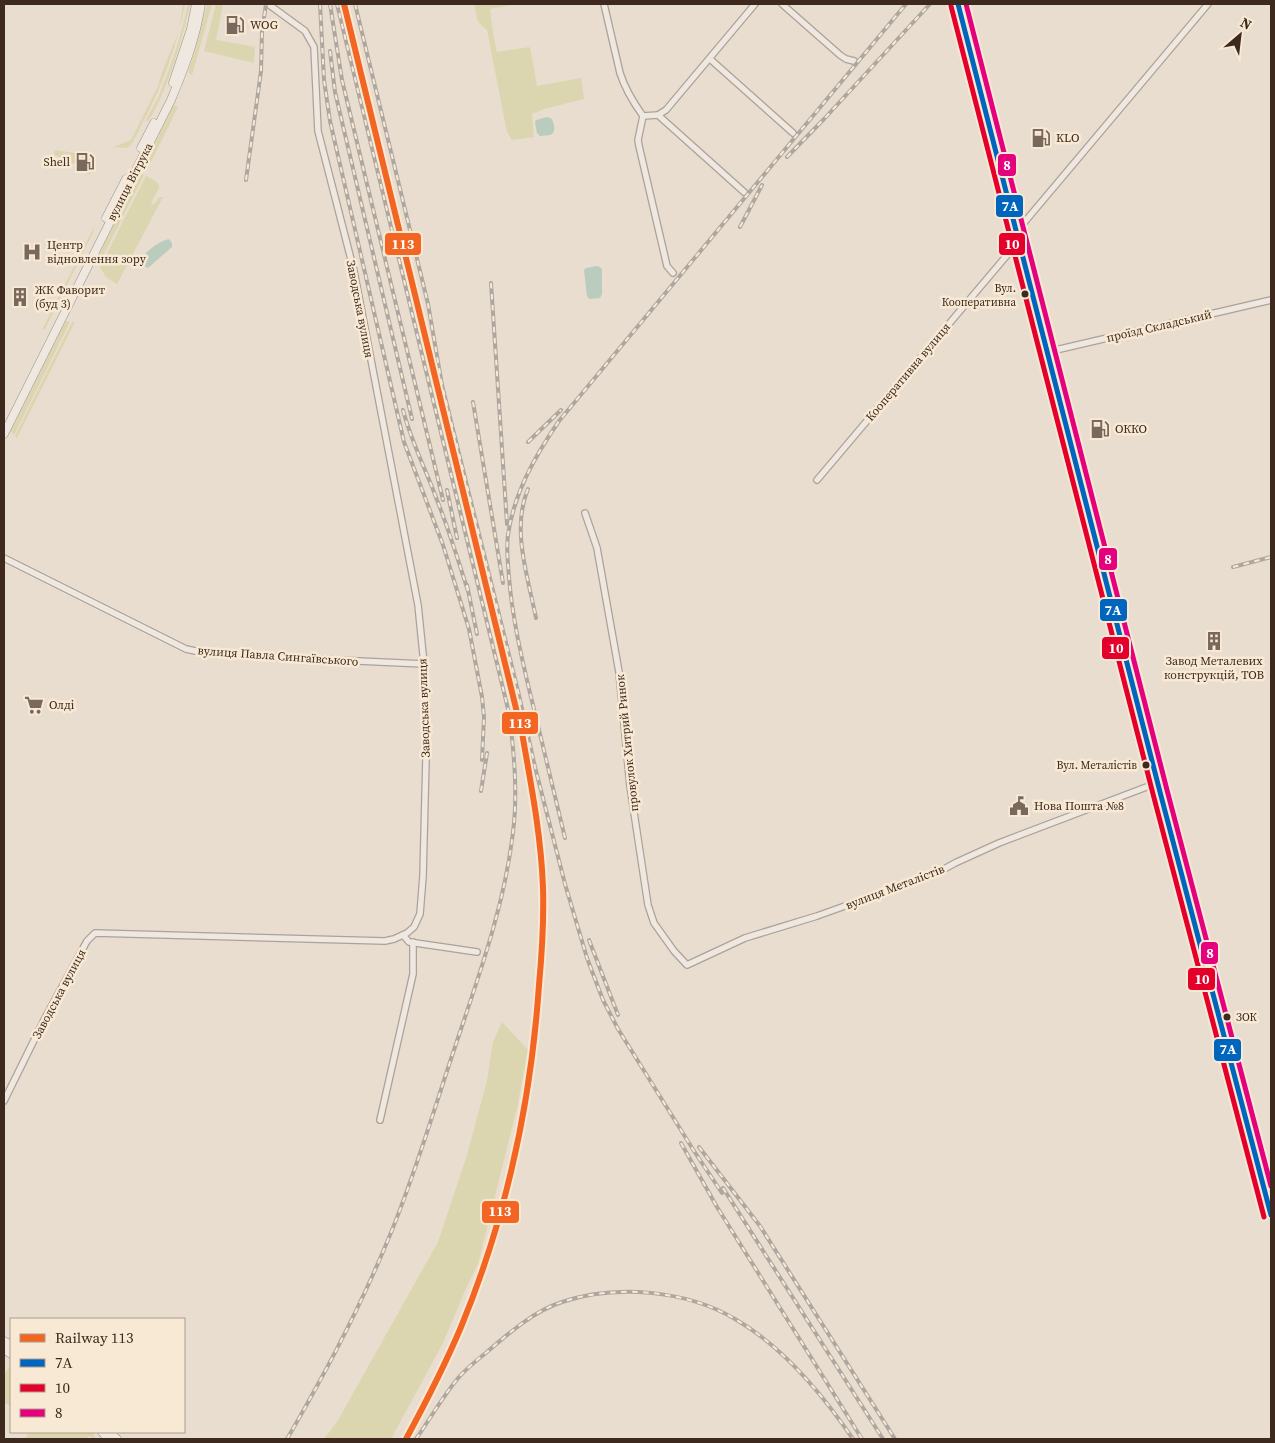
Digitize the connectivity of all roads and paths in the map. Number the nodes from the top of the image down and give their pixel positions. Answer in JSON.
{"nodes":[{"id":1,"x":196,"y":4,"type":"edge"},
{"id":2,"x":201,"y":4,"type":"edge"},
{"id":3,"x":268,"y":4,"type":"edge"},
{"id":4,"x":604,"y":4,"type":"edge"},
{"id":5,"x":755,"y":4,"type":"edge"},
{"id":6,"x":782,"y":4,"type":"edge"},
{"id":7,"x":958,"y":4,"type":"edge"},
{"id":8,"x":1208,"y":4,"type":"edge"},
{"id":9,"x":710,"y":59,"type":"junction"},
{"id":10,"x":854,"y":61,"type":"dead end"},
{"id":11,"x":643,"y":116,"type":"junction"},
{"id":12,"x":658,"y":116,"type":"junction"},
{"id":13,"x":793,"y":133,"type":"dead end"},
{"id":14,"x":744,"y":192,"type":"dead end"},
{"id":15,"x":1017,"y":231,"type":"junction"},
{"id":16,"x":1019,"y":241,"type":"junction"},
{"id":17,"x":673,"y":273,"type":"dead end"},
{"id":18,"x":1271,"y":300,"type":"edge"},
{"id":19,"x":1047,"y":352,"type":"junction"},
{"id":20,"x":4,"y":423,"type":"edge"},
{"id":21,"x":4,"y":434,"type":"edge"},
{"id":22,"x":817,"y":480,"type":"dead end"},
{"id":23,"x":585,"y":513,"type":"dead end"},
{"id":24,"x":4,"y":558,"type":"edge"},
{"id":25,"x":424,"y":664,"type":"junction"},
{"id":26,"x":1157,"y":783,"type":"junction"},
{"id":27,"x":403,"y":935,"type":"junction"},
{"id":28,"x":413,"y":942,"type":"junction"},
{"id":29,"x":477,"y":952,"type":"dead end"},
{"id":30,"x":687,"y":965,"type":"joint"},
{"id":31,"x":4,"y":1101,"type":"edge"},
{"id":32,"x":380,"y":1120,"type":"dead end"},
{"id":33,"x":1271,"y":1215,"type":"edge"},
{"id":34,"x":105,"y":1434,"type":"edge"},
{"id":35,"x":117,"y":1439,"type":"edge"}],
"edges":[{"from":1,"to":20,"type":"main road","name":"вулиця Вітрука"},
{"from":2,"to":21,"type":"main road","name":"вулиця Вітрука"},
{"from":3,"to":25,"type":"street","name":"Заводська вулиця"},
{"from":4,"to":11,"type":"street"},
{"from":5,"to":9,"type":"street"},
{"from":6,"to":10,"type":"street"},
{"from":7,"to":15,"type":"main road"},
{"from":8,"to":15,"type":"street"},
{"from":9,"to":12,"type":"street"},
{"from":9,"to":13,"type":"street"},
{"from":11,"to":12,"type":"street"},
{"from":11,"to":17,"type":"street"},
{"from":12,"to":14,"type":"street"},
{"from":15,"to":16,"type":"main road"},
{"from":16,"to":19,"type":"main road"},
{"from":16,"to":22,"type":"street","name":"Кооперативна вулиця"},
{"from":18,"to":19,"type":"street","name":"проїзд Складський"},
{"from":19,"to":26,"type":"main road"},
{"from":23,"to":30,"type":"street","name":"провулок Хитрий Ринок"},
{"from":24,"to":25,"type":"street","name":"вулиця Павла Сингаївського"},
{"from":25,"to":27,"type":"street","name":"Заводська вулиця"},
{"from":26,"to":30,"type":"street","name":"вулиця Металістів"},
{"from":26,"to":33,"type":"main road"},
{"from":27,"to":28,"type":"street"},
{"from":27,"to":31,"type":"street","name":"Заводська вулиця"},
{"from":28,"to":29,"type":"street"},
{"from":28,"to":32,"type":"street"},
{"from":34,"to":35,"type":"main road"}]}
